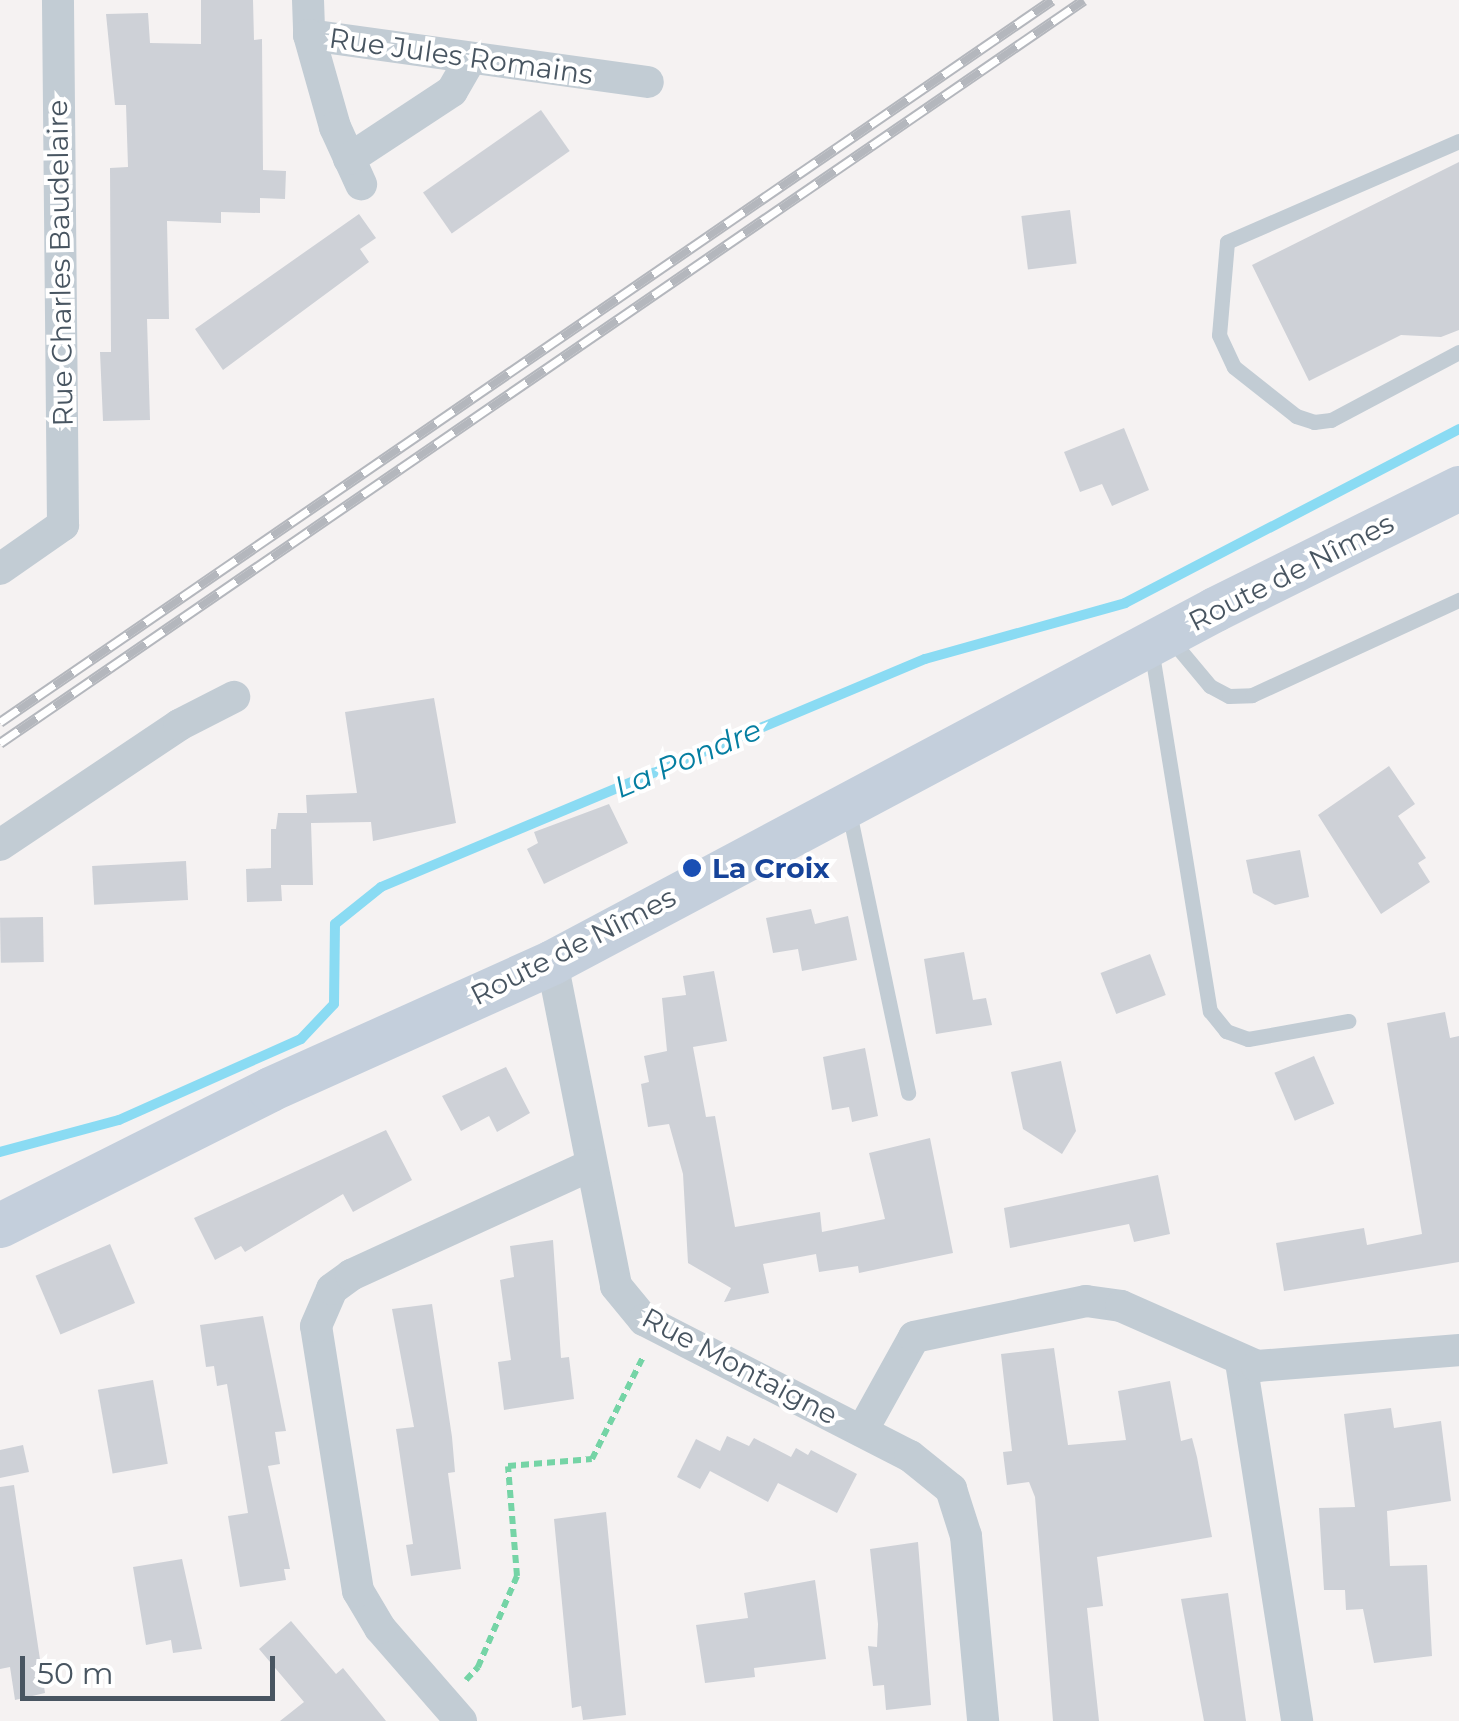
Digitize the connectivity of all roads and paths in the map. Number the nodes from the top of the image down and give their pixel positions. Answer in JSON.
{"nodes":[{"id":1,"x":58,"y":0,"type":"edge"},
{"id":2,"x":308,"y":0,"type":"edge"},
{"id":3,"x":308,"y":36,"type":"junction"},
{"id":4,"x":472,"y":58,"type":"junction"},
{"id":5,"x":648,"y":82,"type":"dead end"},
{"id":6,"x":1459,"y":141,"type":"edge"},
{"id":7,"x":1459,"y":352,"type":"edge"},
{"id":8,"x":1459,"y":488,"type":"edge"},
{"id":9,"x":0,"y":570,"type":"edge"},
{"id":10,"x":1459,"y":600,"type":"edge"},
{"id":11,"x":1159,"y":639,"type":"junction"},
{"id":12,"x":234,"y":697,"type":"dead end"},
{"id":13,"x":847,"y":803,"type":"junction"},
{"id":14,"x":0,"y":845,"type":"edge"},
{"id":15,"x":552,"y":962,"type":"junction"},
{"id":16,"x":1348,"y":1021,"type":"dead end"},
{"id":17,"x":908,"y":1093,"type":"dead end"},
{"id":18,"x":591,"y":1165,"type":"junction"},
{"id":19,"x":0,"y":1225,"type":"edge"},
{"id":20,"x":657,"y":1327,"type":"junction"},
{"id":21,"x":1459,"y":1350,"type":"edge"},
{"id":22,"x":1240,"y":1362,"type":"junction"},
{"id":23,"x":862,"y":1430,"type":"junction"},
{"id":24,"x":453,"y":1711,"type":"edge"},
{"id":25,"x":983,"y":1721,"type":"edge"},
{"id":26,"x":1297,"y":1721,"type":"edge"}],
"edges":[{"from":1,"to":9,"type":"street","name":"Rue Charles Baudelaire"},
{"from":2,"to":3,"type":"street","name":"Rue Jules Romains"},
{"from":3,"to":4,"type":"street","name":"Rue Jules Romains"},
{"from":3,"to":4,"type":"street"},
{"from":4,"to":5,"type":"street","name":"Rue Jules Romains"},
{"from":6,"to":7,"type":"lane"},
{"from":8,"to":11,"type":"street","name":"Route de Nîmes"},
{"from":10,"to":11,"type":"lane"},
{"from":11,"to":13,"type":"street","name":"Route de Nîmes"},
{"from":11,"to":16,"type":"lane"},
{"from":12,"to":14,"type":"street"},
{"from":13,"to":15,"type":"street","name":"Route de Nîmes"},
{"from":13,"to":17,"type":"lane"},
{"from":15,"to":18,"type":"street","name":"Rue Montaigne"},
{"from":15,"to":19,"type":"street","name":"Route de Nîmes"},
{"from":18,"to":20,"type":"street","name":"Rue Montaigne"},
{"from":18,"to":24,"type":"street"},
{"from":20,"to":23,"type":"street","name":"Rue Montaigne"},
{"from":20,"to":24,"type":"path"},
{"from":21,"to":22,"type":"street"},
{"from":22,"to":23,"type":"street"},
{"from":22,"to":26,"type":"street"},
{"from":23,"to":25,"type":"street","name":"Rue Montaigne"}]}
